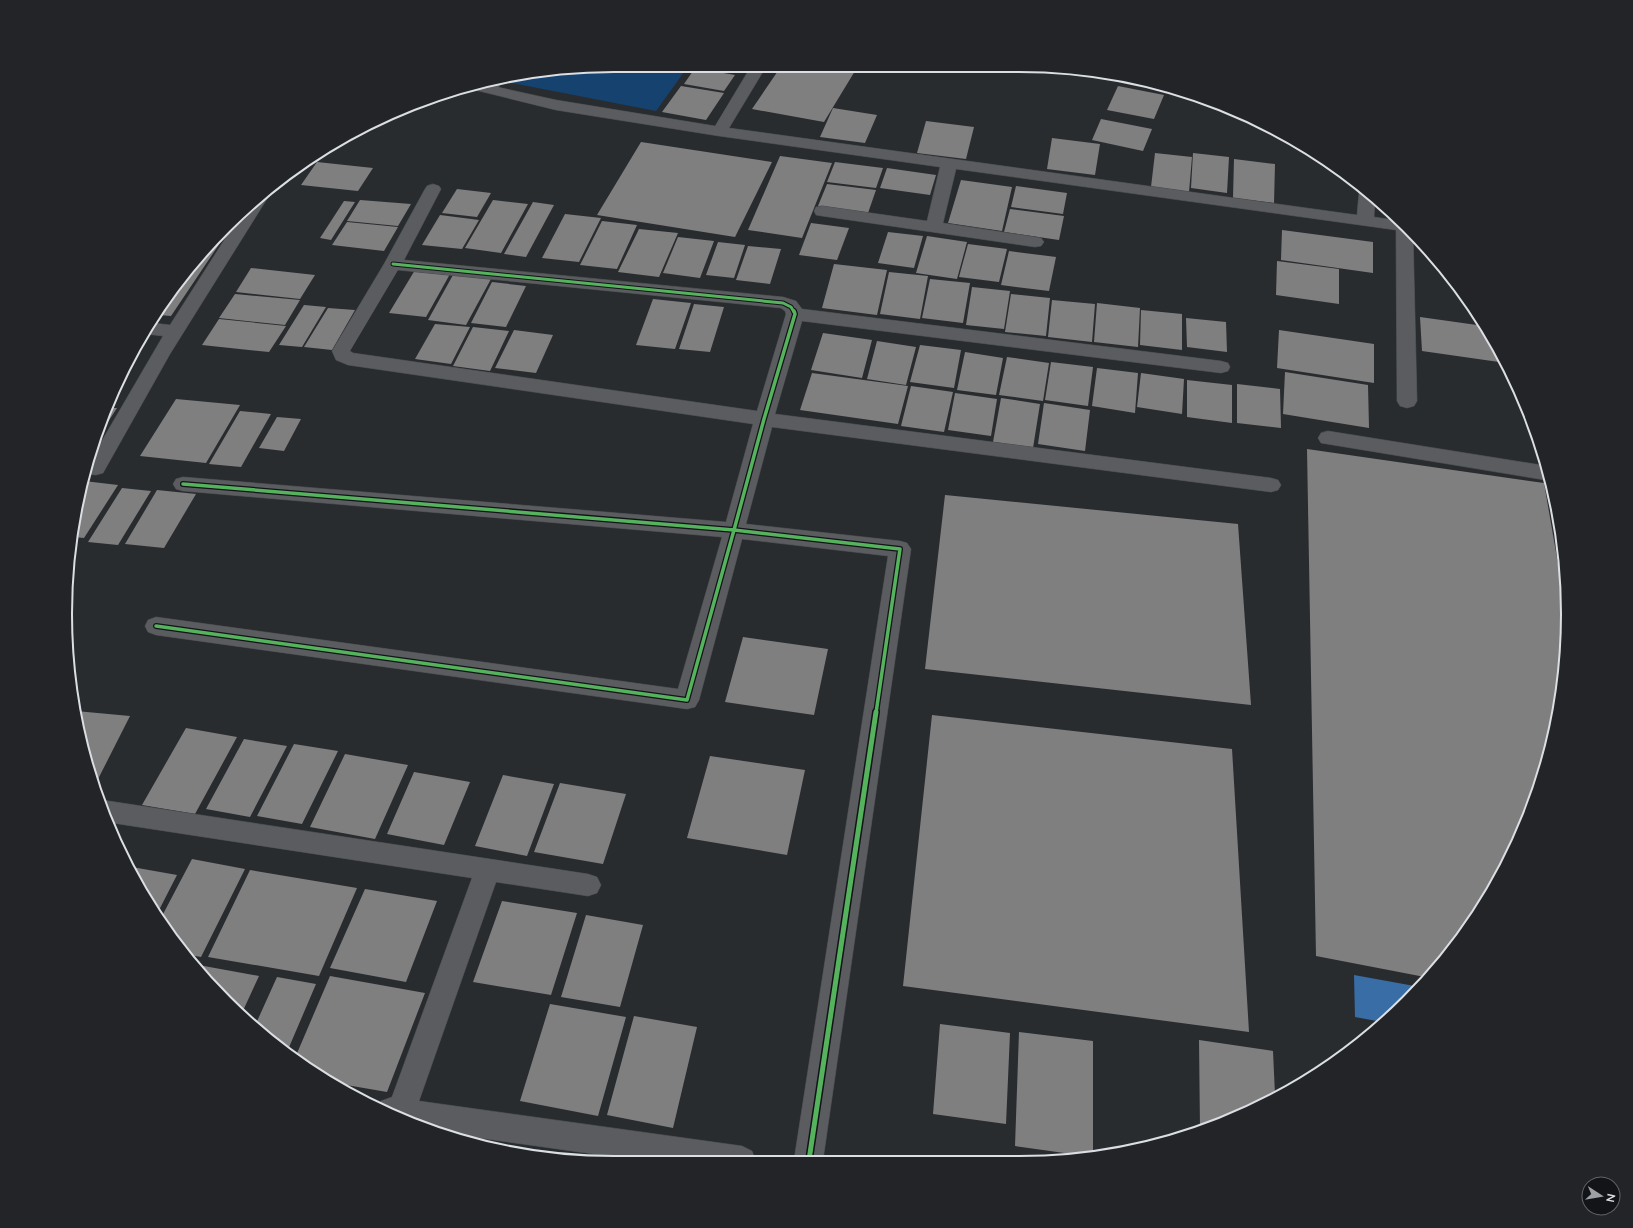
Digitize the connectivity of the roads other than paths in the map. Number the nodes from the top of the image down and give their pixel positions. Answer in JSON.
{"nodes":[{"id":1,"x":756,"y":72,"type":"edge"},
{"id":2,"x":493,"y":85,"type":"edge"},
{"id":3,"x":719,"y":131,"type":"junction"},
{"id":4,"x":949,"y":164,"type":"junction"},
{"id":5,"x":433,"y":189,"type":"dead end"},
{"id":6,"x":1367,"y":199,"type":"edge"},
{"id":7,"x":822,"y":211,"type":"dead end"},
{"id":8,"x":250,"y":214,"type":"edge"},
{"id":9,"x":1364,"y":221,"type":"junction"},
{"id":10,"x":1395,"y":225,"type":"edge"},
{"id":11,"x":934,"y":226,"type":"junction"},
{"id":12,"x":1406,"y":235,"type":"edge"},
{"id":13,"x":1035,"y":242,"type":"dead end"},
{"id":14,"x":393,"y":264,"type":"junction"},
{"id":15,"x":795,"y":314,"type":"junction"},
{"id":16,"x":153,"y":329,"type":"edge"},
{"id":17,"x":176,"y":332,"type":"junction"},
{"id":18,"x":1221,"y":367,"type":"dead end"},
{"id":19,"x":1407,"y":401,"type":"dead end"},
{"id":20,"x":764,"y":418,"type":"junction"},
{"id":21,"x":1328,"y":438,"type":"dead end"},
{"id":22,"x":92,"y":467,"type":"edge"},
{"id":23,"x":1543,"y":473,"type":"edge"},
{"id":24,"x":182,"y":484,"type":"dead end"},
{"id":25,"x":1271,"y":485,"type":"dead end"},
{"id":26,"x":734,"y":530,"type":"junction"},
{"id":27,"x":156,"y":626,"type":"dead end"},
{"id":28,"x":110,"y":812,"type":"edge"},
{"id":29,"x":488,"y":869,"type":"junction"},
{"id":30,"x":588,"y":885,"type":"dead end"},
{"id":31,"x":397,"y":1110,"type":"edge"},
{"id":32,"x":402,"y":1113,"type":"edge"},
{"id":33,"x":707,"y":1156,"type":"edge"},
{"id":34,"x":810,"y":1156,"type":"edge"}],
"edges":[{"from":1,"to":3,"type":"street"},
{"from":2,"to":3,"type":"street"},
{"from":3,"to":4,"type":"street"},
{"from":4,"to":9,"type":"street"},
{"from":4,"to":11,"type":"street"},
{"from":5,"to":14,"type":"street"},
{"from":6,"to":9,"type":"street"},
{"from":7,"to":11,"type":"street"},
{"from":8,"to":17,"type":"street"},
{"from":9,"to":10,"type":"street"},
{"from":11,"to":13,"type":"street"},
{"from":12,"to":19,"type":"street"},
{"from":14,"to":15,"type":"street"},
{"from":14,"to":20,"type":"street"},
{"from":15,"to":18,"type":"street"},
{"from":15,"to":20,"type":"street"},
{"from":16,"to":17,"type":"street"},
{"from":17,"to":22,"type":"street"},
{"from":20,"to":25,"type":"street"},
{"from":20,"to":26,"type":"street"},
{"from":21,"to":23,"type":"street"},
{"from":24,"to":26,"type":"street"},
{"from":26,"to":27,"type":"street"},
{"from":26,"to":34,"type":"street"},
{"from":28,"to":29,"type":"street"},
{"from":29,"to":30,"type":"street"},
{"from":29,"to":31,"type":"street"},
{"from":32,"to":33,"type":"street"}]}
